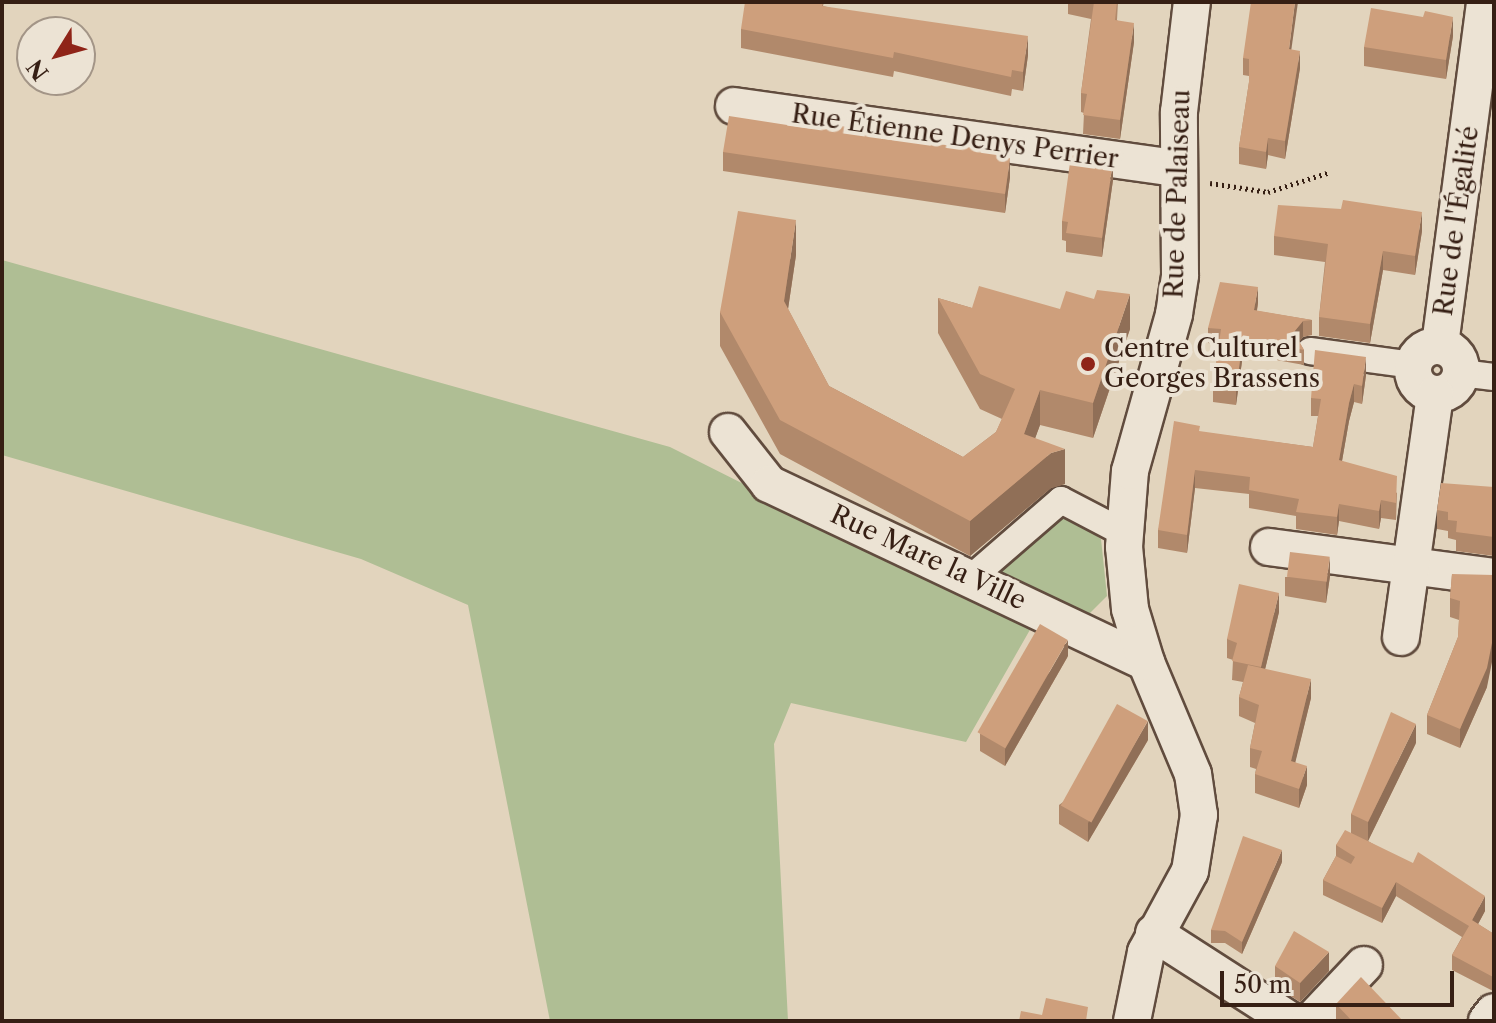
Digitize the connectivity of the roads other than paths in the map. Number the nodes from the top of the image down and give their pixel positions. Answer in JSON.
{"nodes":[{"id":1,"x":1192,"y":2,"type":"edge"},
{"id":2,"x":1485,"y":2,"type":"edge"},
{"id":3,"x":734,"y":106,"type":"dead end"},
{"id":4,"x":1479,"y":161,"type":"edge"},
{"id":5,"x":1177,"y":181,"type":"junction"},
{"id":6,"x":1310,"y":351,"type":"dead end"},
{"id":7,"x":1448,"y":371,"type":"edge"},
{"id":8,"x":728,"y":432,"type":"dead end"},
{"id":9,"x":1124,"y":533,"type":"junction"},
{"id":10,"x":1269,"y":547,"type":"dead end"},
{"id":11,"x":1411,"y":564,"type":"junction"},
{"id":12,"x":1494,"y":577,"type":"edge"},
{"id":13,"x":971,"y":578,"type":"junction"},
{"id":14,"x":1401,"y":637,"type":"dead end"},
{"id":15,"x":1146,"y":662,"type":"junction"},
{"id":16,"x":1154,"y":933,"type":"junction"},
{"id":17,"x":1364,"y":965,"type":"dead end"},
{"id":18,"x":1494,"y":1012,"type":"edge"},
{"id":19,"x":1132,"y":1021,"type":"edge"},
{"id":20,"x":1291,"y":1021,"type":"edge"},
{"id":21,"x":1311,"y":1021,"type":"edge"},
{"id":22,"x":1487,"y":1021,"type":"edge"}],
"edges":[{"from":1,"to":5,"type":"street","name":"Rue de Palaiseau"},
{"from":2,"to":4,"type":"street","name":"Rue de l'Égalité"},
{"from":3,"to":5,"type":"street","name":"Rue Étienne Denys Perrier"},
{"from":4,"to":7,"type":"street","name":"Rue de l'Égalité"},
{"from":5,"to":9,"type":"street","name":"Rue de Palaiseau"},
{"from":6,"to":7,"type":"street"},
{"from":7,"to":11,"type":"street","name":"Rue de l'Égalité"},
{"from":8,"to":13,"type":"street","name":"Rue Mare la Ville"},
{"from":9,"to":13,"type":"street"},
{"from":9,"to":15,"type":"street","name":"Rue de Palaiseau"},
{"from":10,"to":11,"type":"street"},
{"from":11,"to":12,"type":"street"},
{"from":11,"to":14,"type":"street","name":"Rue de l'Égalité"},
{"from":13,"to":15,"type":"street","name":"Rue Mare la Ville"},
{"from":15,"to":16,"type":"street","name":"Rue de Palaiseau"},
{"from":16,"to":19,"type":"street","name":"Rue de Palaiseau"},
{"from":16,"to":20,"type":"street"},
{"from":17,"to":21,"type":"street"},
{"from":18,"to":22,"type":"street"}]}
